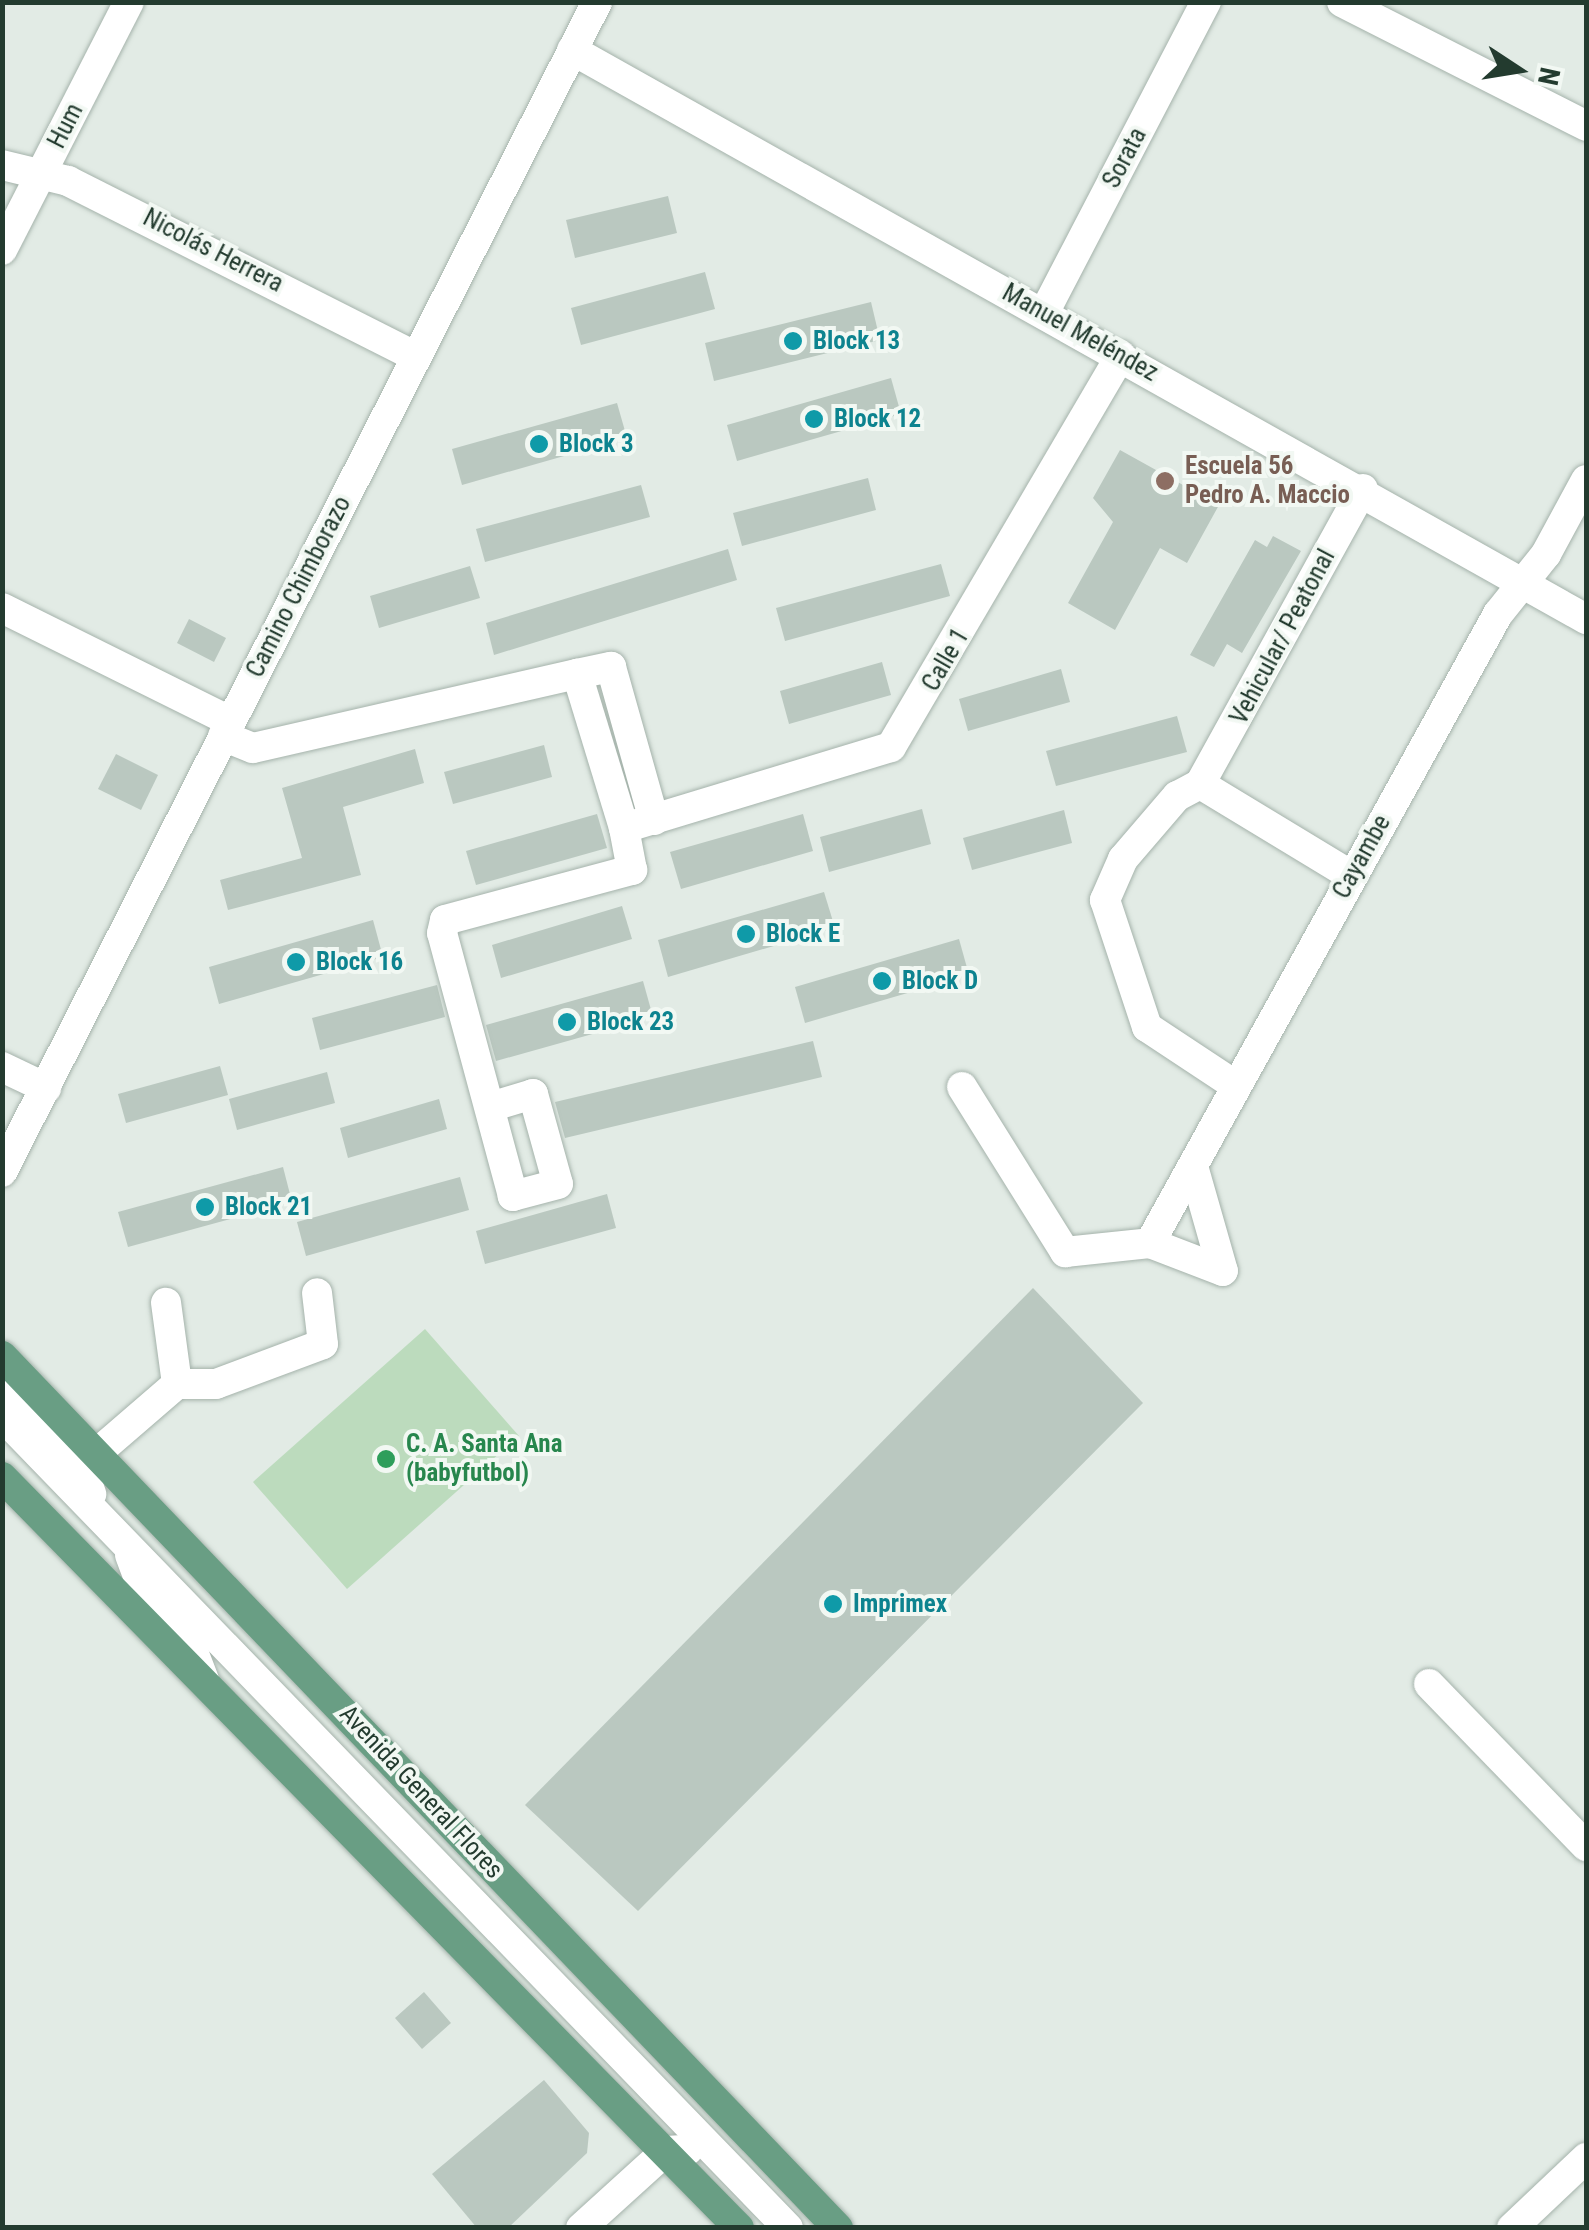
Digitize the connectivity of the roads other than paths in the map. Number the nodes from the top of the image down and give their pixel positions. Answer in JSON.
{"nodes":[{"id":1,"x":129,"y":2,"type":"edge"},
{"id":2,"x":596,"y":2,"type":"edge"},
{"id":3,"x":1206,"y":2,"type":"edge"},
{"id":4,"x":1342,"y":2,"type":"edge"},
{"id":5,"x":572,"y":50,"type":"junction"},
{"id":6,"x":1586,"y":126,"type":"edge"},
{"id":7,"x":2,"y":165,"type":"edge"},
{"id":8,"x":41,"y":174,"type":"junction"},
{"id":9,"x":2,"y":250,"type":"edge"},
{"id":10,"x":1044,"y":312,"type":"junction"},
{"id":11,"x":1121,"y":355,"type":"junction"},
{"id":12,"x":415,"y":356,"type":"junction"},
{"id":13,"x":1586,"y":480,"type":"edge"},
{"id":14,"x":1363,"y":489,"type":"junction"},
{"id":15,"x":1523,"y":583,"type":"junction"},
{"id":16,"x":2,"y":608,"type":"edge"},
{"id":17,"x":1586,"y":618,"type":"edge"},
{"id":18,"x":577,"y":674,"type":"junction"},
{"id":19,"x":226,"y":728,"type":"junction"},
{"id":20,"x":1200,"y":784,"type":"junction"},
{"id":21,"x":654,"y":820,"type":"junction"},
{"id":22,"x":624,"y":828,"type":"junction"},
{"id":23,"x":1352,"y":876,"type":"junction"},
{"id":24,"x":2,"y":1067,"type":"edge"},
{"id":25,"x":1236,"y":1086,"type":"junction"},
{"id":26,"x":962,"y":1087,"type":"dead end"},
{"id":27,"x":46,"y":1088,"type":"junction"},
{"id":28,"x":490,"y":1107,"type":"junction"},
{"id":29,"x":1193,"y":1166,"type":"junction"},
{"id":30,"x":2,"y":1172,"type":"edge"},
{"id":31,"x":1150,"y":1244,"type":"junction"},
{"id":32,"x":317,"y":1293,"type":"dead end"},
{"id":33,"x":166,"y":1303,"type":"dead end"},
{"id":34,"x":2,"y":1356,"type":"edge"},
{"id":35,"x":2,"y":1381,"type":"edge"},
{"id":36,"x":177,"y":1384,"type":"junction"},
{"id":37,"x":2,"y":1416,"type":"edge"},
{"id":38,"x":96,"y":1453,"type":"junction"},
{"id":39,"x":2,"y":1478,"type":"edge"},
{"id":40,"x":98,"y":1516,"type":"junction"},
{"id":41,"x":128,"y":1547,"type":"junction"},
{"id":42,"x":204,"y":1680,"type":"junction"},
{"id":43,"x":1430,"y":1684,"type":"dead end"},
{"id":44,"x":1586,"y":1846,"type":"edge"},
{"id":45,"x":666,"y":2151,"type":"junction"},
{"id":46,"x":1586,"y":2158,"type":"edge"},
{"id":47,"x":724,"y":2161,"type":"junction"},
{"id":48,"x":580,"y":2228,"type":"edge"},
{"id":49,"x":739,"y":2228,"type":"edge"},
{"id":50,"x":788,"y":2228,"type":"edge"},
{"id":51,"x":838,"y":2228,"type":"edge"},
{"id":52,"x":1512,"y":2228,"type":"edge"}],
"edges":[{"from":1,"to":8,"type":"street","name":"Hum"},
{"from":2,"to":5,"type":"street","name":"Camino Chimborazo"},
{"from":3,"to":10,"type":"street","name":"Sorata"},
{"from":4,"to":6,"type":"street"},
{"from":5,"to":10,"type":"street","name":"Manuel Meléndez"},
{"from":5,"to":12,"type":"street","name":"Camino Chimborazo"},
{"from":7,"to":8,"type":"street","name":"Nicolás Herrera"},
{"from":8,"to":9,"type":"street","name":"Hum"},
{"from":8,"to":12,"type":"street","name":"Nicolás Herrera"},
{"from":10,"to":11,"type":"street","name":"Manuel Meléndez"},
{"from":11,"to":14,"type":"street","name":"Manuel Meléndez"},
{"from":11,"to":21,"type":"street","name":"Calle 1"},
{"from":12,"to":19,"type":"street","name":"Camino Chimborazo"},
{"from":13,"to":15,"type":"street","name":"Cayambe"},
{"from":14,"to":15,"type":"street","name":"Manuel Meléndez"},
{"from":14,"to":20,"type":"street","name":"Vehicular/ Peatonal"},
{"from":15,"to":17,"type":"street","name":"Manuel Meléndez"},
{"from":15,"to":23,"type":"street","name":"Cayambe"},
{"from":16,"to":19,"type":"street"},
{"from":18,"to":19,"type":"street"},
{"from":18,"to":21,"type":"street"},
{"from":18,"to":22,"type":"street"},
{"from":19,"to":27,"type":"street","name":"Camino Chimborazo"},
{"from":20,"to":23,"type":"street"},
{"from":20,"to":25,"type":"street","name":"Vehicular/ Peatonal"},
{"from":21,"to":22,"type":"street","name":"Calle 1"},
{"from":22,"to":28,"type":"street"},
{"from":23,"to":25,"type":"street","name":"Cayambe"},
{"from":24,"to":27,"type":"street"},
{"from":25,"to":29,"type":"street","name":"Cayambe"},
{"from":26,"to":31,"type":"street"},
{"from":27,"to":30,"type":"street","name":"Camino Chimborazo"},
{"from":28,"to":28,"type":"street"},
{"from":29,"to":31,"type":"street","name":"Cayambe"},
{"from":29,"to":31,"type":"street"},
{"from":32,"to":36,"type":"street"},
{"from":33,"to":36,"type":"street"},
{"from":34,"to":38,"type":"main road","name":"Avenida General Flores"},
{"from":35,"to":40,"type":"street","name":"Avenida General Flores"},
{"from":36,"to":38,"type":"street"},
{"from":37,"to":40,"type":"street","name":"Avenida General Flores"},
{"from":38,"to":51,"type":"main road","name":"Avenida General Flores"},
{"from":39,"to":42,"type":"main road","name":"Avenida General Flores"},
{"from":40,"to":41,"type":"street","name":"Avenida General Flores"},
{"from":41,"to":42,"type":"street","name":"Avenida General Flores"},
{"from":41,"to":47,"type":"street","name":"Avenida General Flores"},
{"from":42,"to":45,"type":"main road","name":"Avenida General Flores"},
{"from":43,"to":44,"type":"street"},
{"from":45,"to":47,"type":"street"},
{"from":45,"to":48,"type":"street"},
{"from":45,"to":49,"type":"main road","name":"Avenida General Flores"},
{"from":46,"to":52,"type":"street"},
{"from":47,"to":50,"type":"street","name":"Avenida General Flores"}]}
